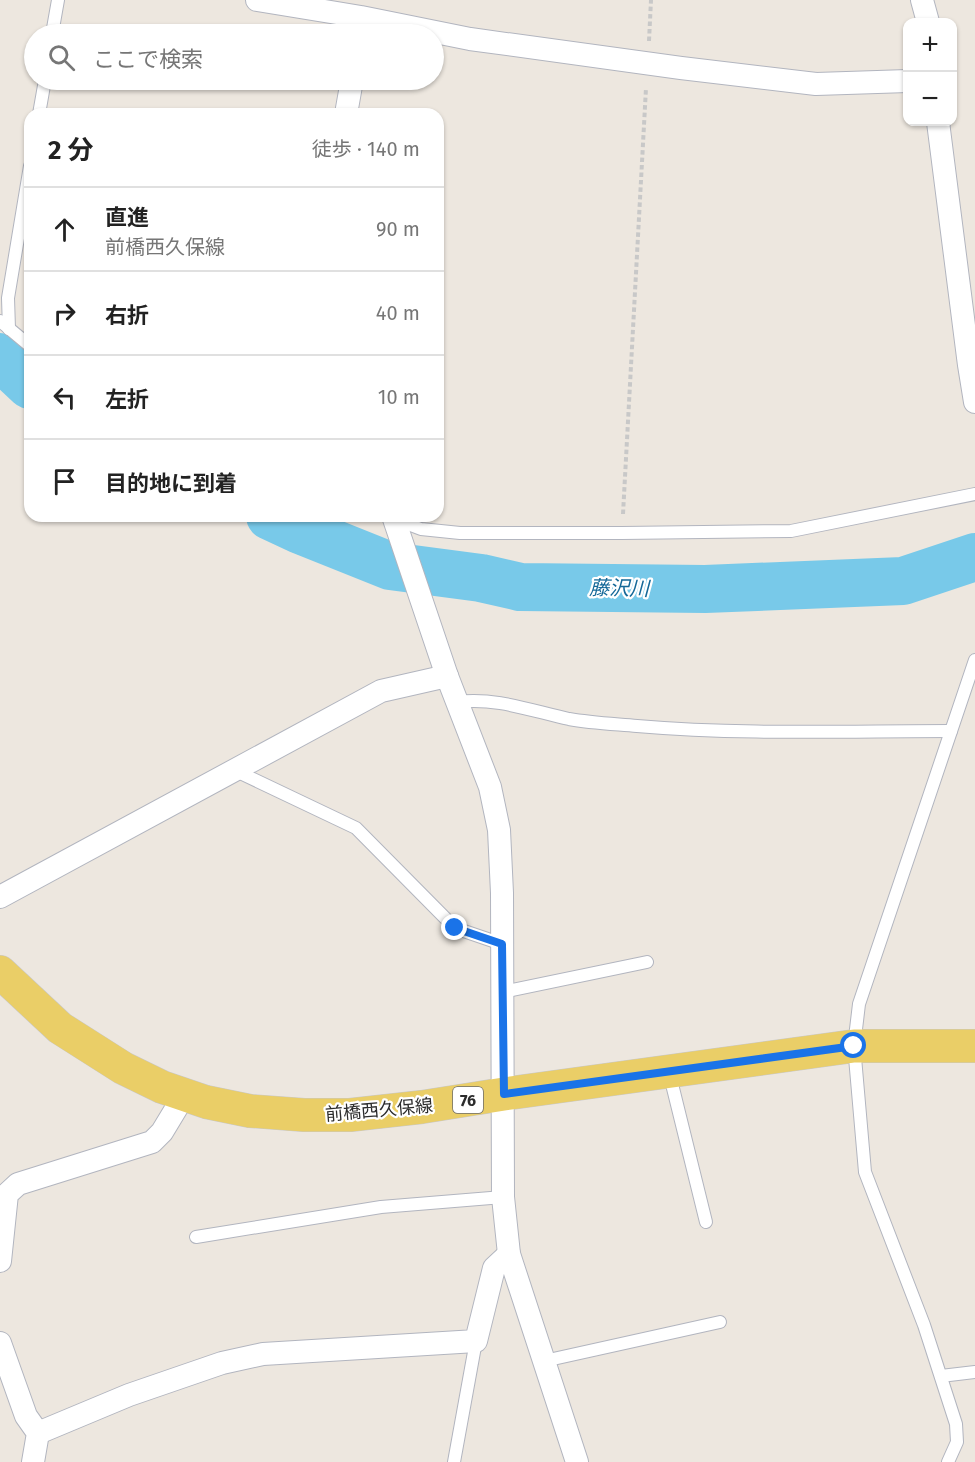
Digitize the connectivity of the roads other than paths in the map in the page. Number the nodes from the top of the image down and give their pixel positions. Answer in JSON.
{"nodes":[{"id":1,"x":58,"y":0,"type":"edge"},
{"id":2,"x":257,"y":0,"type":"edge"},
{"id":3,"x":922,"y":0,"type":"edge"},
{"id":4,"x":361,"y":17,"type":"edge"},
{"id":5,"x":927,"y":18,"type":"edge"},
{"id":6,"x":54,"y":24,"type":"edge"},
{"id":7,"x":396,"y":24,"type":"edge"},
{"id":8,"x":444,"y":34,"type":"edge"},
{"id":9,"x":903,"y":81,"type":"edge"},
{"id":10,"x":43,"y":90,"type":"edge"},
{"id":11,"x":350,"y":90,"type":"edge"},
{"id":12,"x":40,"y":108,"type":"edge"},
{"id":13,"x":347,"y":108,"type":"edge"},
{"id":14,"x":939,"y":126,"type":"edge"},
{"id":15,"x":24,"y":202,"type":"edge"},
{"id":16,"x":5,"y":325,"type":"edge"},
{"id":17,"x":24,"y":341,"type":"edge"},
{"id":18,"x":975,"y":402,"type":"edge"},
{"id":19,"x":975,"y":494,"type":"edge"},
{"id":20,"x":393,"y":522,"type":"edge"},
{"id":21,"x":975,"y":660,"type":"edge"},
{"id":22,"x":447,"y":676,"type":"junction"},
{"id":23,"x":458,"y":702,"type":"junction"},
{"id":24,"x":951,"y":731,"type":"junction"},
{"id":25,"x":234,"y":770,"type":"junction"},
{"id":26,"x":0,"y":897,"type":"edge"},
{"id":27,"x":502,"y":944,"type":"junction"},
{"id":28,"x":647,"y":962,"type":"dead end"},
{"id":29,"x":0,"y":972,"type":"edge"},
{"id":30,"x":503,"y":992,"type":"junction"},
{"id":31,"x":854,"y":1046,"type":"junction"},
{"id":32,"x":975,"y":1046,"type":"edge"},
{"id":33,"x":669,"y":1071,"type":"junction"},
{"id":34,"x":185,"y":1094,"type":"junction"},
{"id":35,"x":504,"y":1094,"type":"junction"},
{"id":36,"x":503,"y":1197,"type":"junction"},
{"id":37,"x":706,"y":1222,"type":"dead end"},
{"id":38,"x":196,"y":1237,"type":"dead end"},
{"id":39,"x":509,"y":1254,"type":"junction"},
{"id":40,"x":0,"y":1261,"type":"edge"},
{"id":41,"x":720,"y":1322,"type":"dead end"},
{"id":42,"x":476,"y":1341,"type":"junction"},
{"id":43,"x":0,"y":1343,"type":"edge"},
{"id":44,"x":544,"y":1361,"type":"junction"},
{"id":45,"x":975,"y":1372,"type":"edge"},
{"id":46,"x":941,"y":1377,"type":"junction"},
{"id":47,"x":38,"y":1433,"type":"junction"},
{"id":48,"x":33,"y":1462,"type":"edge"},
{"id":49,"x":454,"y":1462,"type":"edge"},
{"id":50,"x":577,"y":1462,"type":"edge"},
{"id":51,"x":948,"y":1462,"type":"edge"}],
"edges":[{"from":1,"to":6,"type":"lane"},
{"from":2,"to":4,"type":"street"},
{"from":3,"to":5,"type":"street"},
{"from":4,"to":7,"type":"street"},
{"from":8,"to":9,"type":"street"},
{"from":10,"to":12,"type":"lane"},
{"from":11,"to":13,"type":"street"},
{"from":14,"to":18,"type":"street"},
{"from":15,"to":16,"type":"lane"},
{"from":16,"to":17,"type":"lane"},
{"from":19,"to":20,"type":"lane"},
{"from":20,"to":22,"type":"street"},
{"from":21,"to":24,"type":"lane"},
{"from":22,"to":23,"type":"street"},
{"from":22,"to":25,"type":"street"},
{"from":23,"to":24,"type":"lane"},
{"from":23,"to":27,"type":"street"},
{"from":24,"to":31,"type":"lane"},
{"from":25,"to":26,"type":"street"},
{"from":25,"to":27,"type":"lane"},
{"from":27,"to":30,"type":"street"},
{"from":28,"to":30,"type":"lane"},
{"from":29,"to":34,"type":"main road","name":"前橋西久保線","number":"76"},
{"from":30,"to":35,"type":"street"},
{"from":31,"to":32,"type":"main road","name":"前橋西久保線","number":"76"},
{"from":31,"to":33,"type":"main road","name":"前橋西久保線","number":"76"},
{"from":31,"to":46,"type":"lane"},
{"from":33,"to":35,"type":"main road","name":"前橋西久保線","number":"76"},
{"from":33,"to":37,"type":"lane"},
{"from":34,"to":35,"type":"main road","name":"前橋西久保線","number":"76"},
{"from":34,"to":40,"type":"street"},
{"from":35,"to":36,"type":"street"},
{"from":36,"to":38,"type":"lane"},
{"from":36,"to":39,"type":"street"},
{"from":39,"to":42,"type":"street"},
{"from":39,"to":44,"type":"street"},
{"from":41,"to":44,"type":"lane"},
{"from":42,"to":47,"type":"street"},
{"from":42,"to":49,"type":"lane"},
{"from":43,"to":47,"type":"street"},
{"from":44,"to":50,"type":"street"},
{"from":45,"to":46,"type":"lane"},
{"from":46,"to":51,"type":"lane"},
{"from":47,"to":48,"type":"street"}]}
